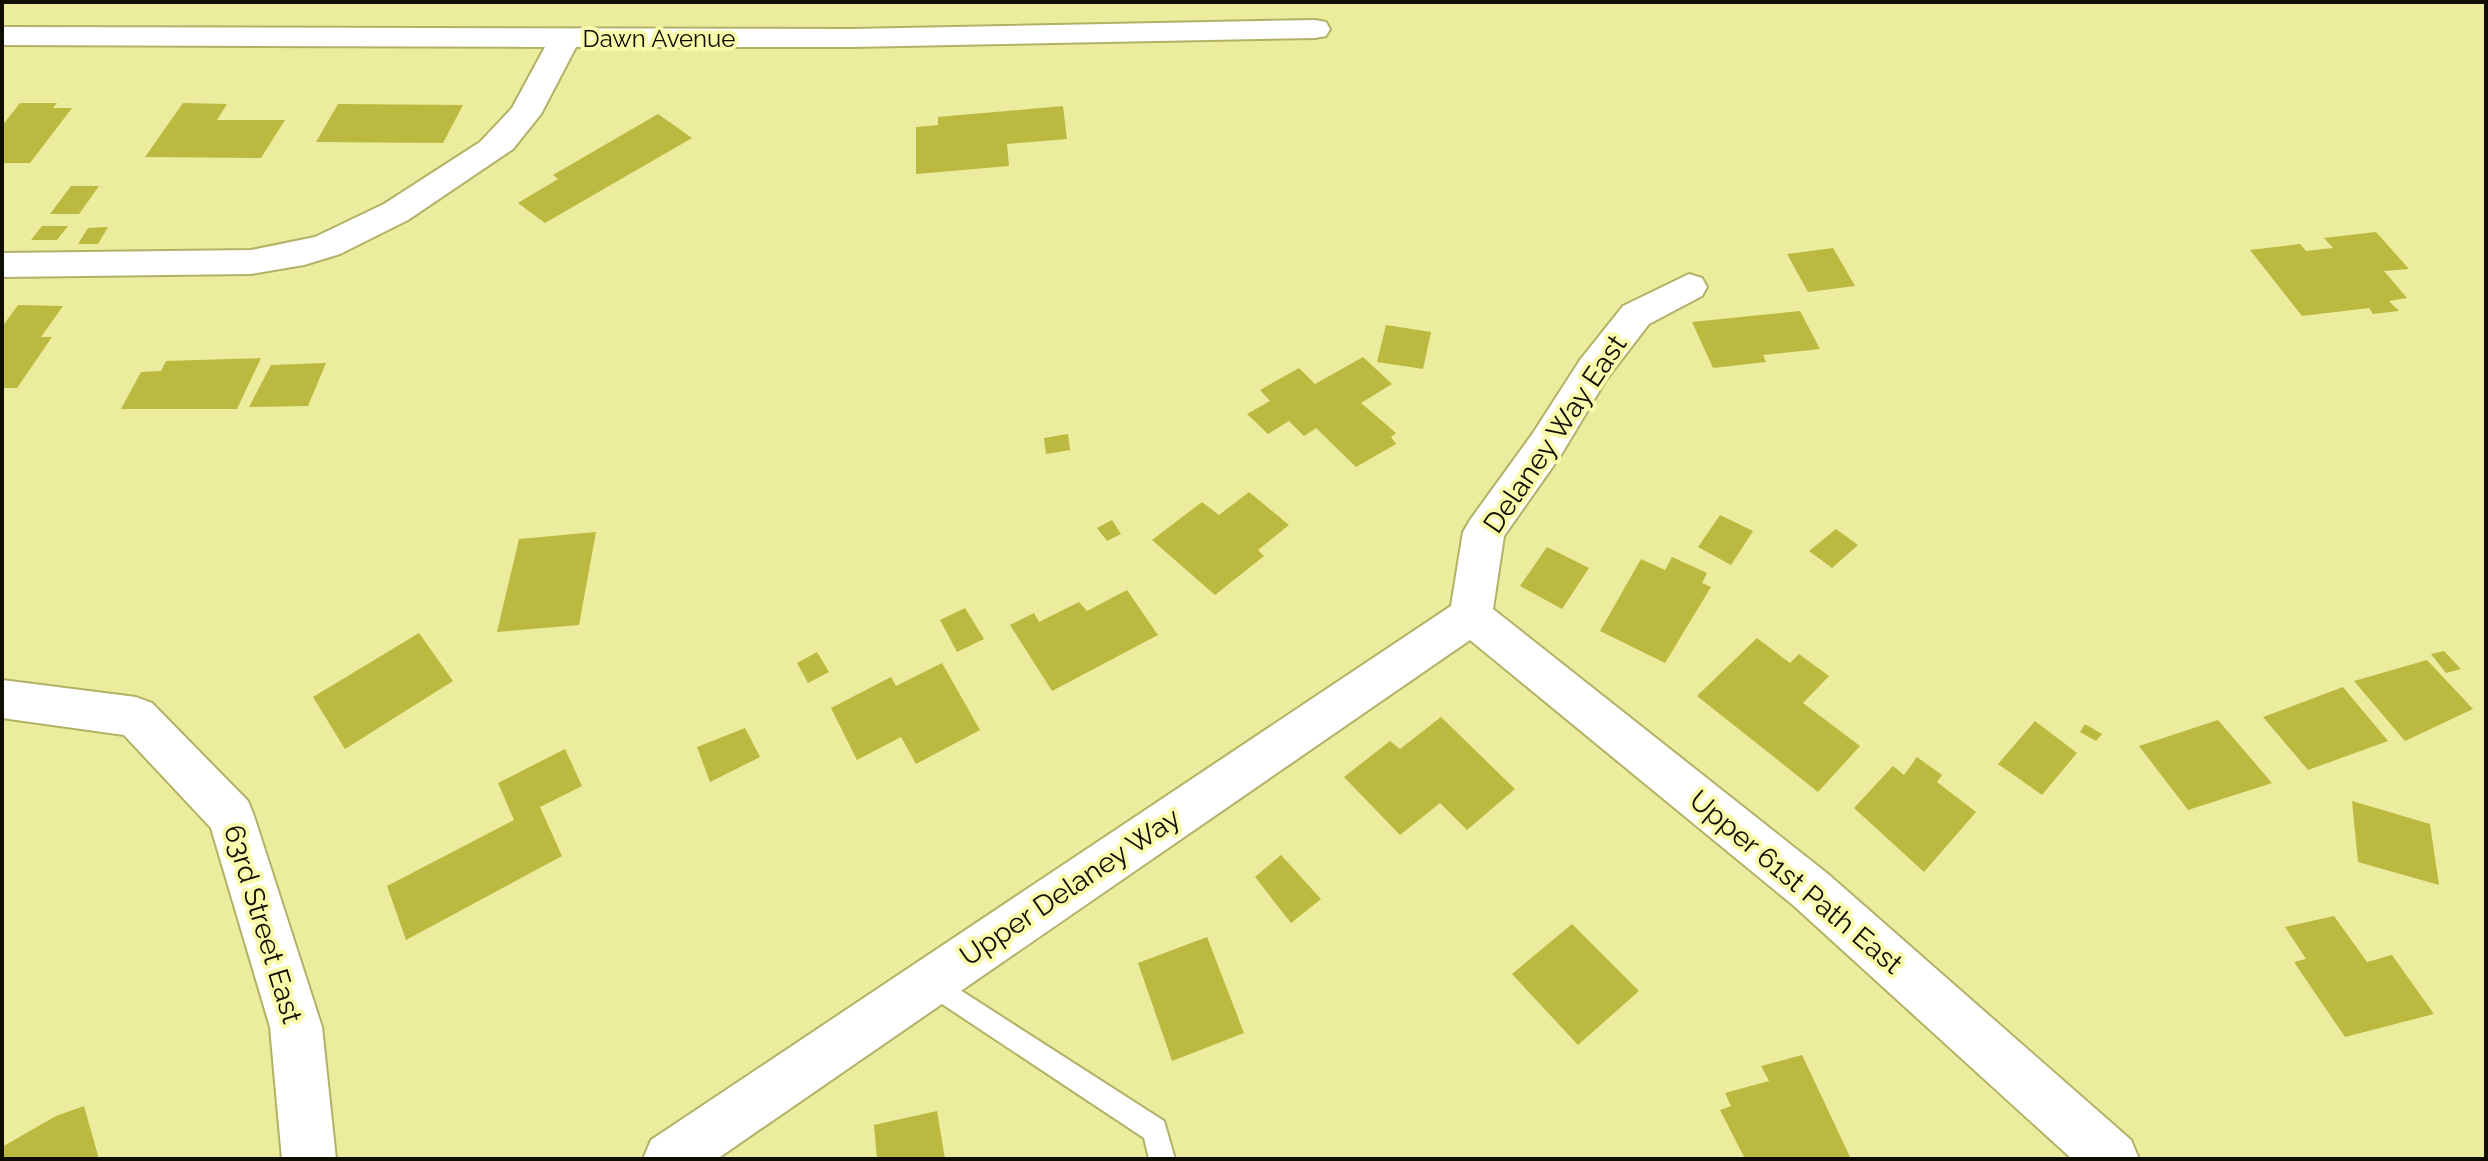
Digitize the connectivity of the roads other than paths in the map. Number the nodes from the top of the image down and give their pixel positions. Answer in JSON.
{"nodes":[{"id":1,"x":1315,"y":29,"type":"dead end"},
{"id":2,"x":2,"y":36,"type":"edge"},
{"id":3,"x":565,"y":38,"type":"junction"},
{"id":4,"x":2,"y":265,"type":"edge"},
{"id":5,"x":1689,"y":287,"type":"dead end"},
{"id":6,"x":1471,"y":616,"type":"junction"},
{"id":7,"x":2,"y":699,"type":"edge"},
{"id":8,"x":929,"y":982,"type":"junction"},
{"id":9,"x":309,"y":1159,"type":"edge"},
{"id":10,"x":670,"y":1159,"type":"edge"},
{"id":11,"x":1162,"y":1159,"type":"edge"},
{"id":12,"x":2112,"y":1159,"type":"edge"}],
"edges":[{"from":1,"to":3,"type":"street","name":"Dawn Avenue"},
{"from":2,"to":3,"type":"street","name":"Dawn Avenue"},
{"from":3,"to":4,"type":"street"},
{"from":5,"to":6,"type":"street","name":"Delaney Way East"},
{"from":6,"to":8,"type":"street","name":"Upper Delaney Way"},
{"from":6,"to":12,"type":"street","name":"Upper 61st Path East"},
{"from":7,"to":9,"type":"street","name":"63rd Street East"},
{"from":8,"to":10,"type":"street","name":"Upper Delaney Way"},
{"from":8,"to":11,"type":"lane"}]}
